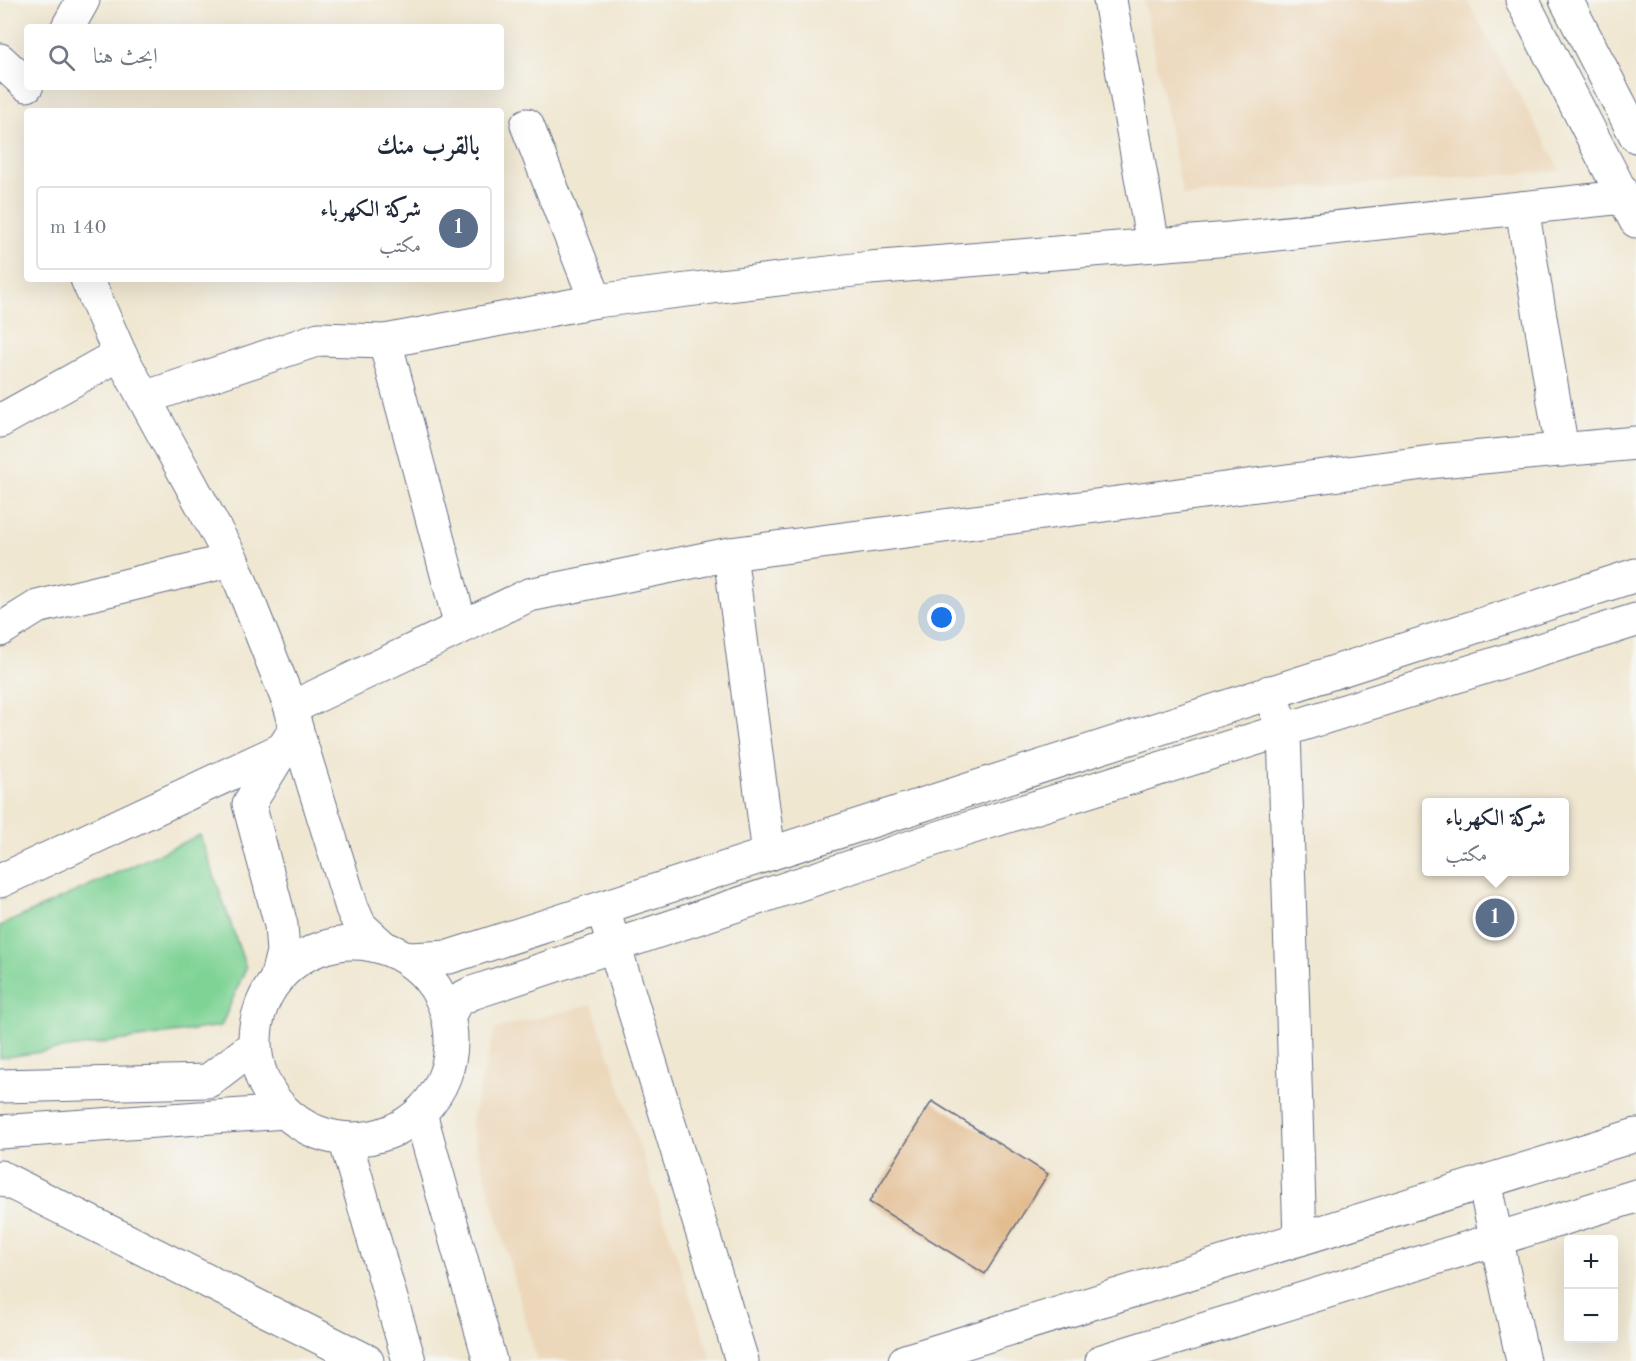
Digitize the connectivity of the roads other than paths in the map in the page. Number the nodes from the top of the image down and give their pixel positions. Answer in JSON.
{"nodes":[{"id":1,"x":82,"y":0,"type":"edge"},
{"id":2,"x":1110,"y":0,"type":"edge"},
{"id":3,"x":1522,"y":0,"type":"edge"},
{"id":4,"x":1566,"y":0,"type":"edge"},
{"id":5,"x":70,"y":24,"type":"edge"},
{"id":6,"x":0,"y":60,"type":"edge"},
{"id":7,"x":24,"y":84,"type":"edge"},
{"id":8,"x":527,"y":125,"type":"dead end"},
{"id":9,"x":1636,"y":136,"type":"edge"},
{"id":10,"x":1522,"y":208,"type":"junction"},
{"id":11,"x":1630,"y":209,"type":"edge"},
{"id":12,"x":1153,"y":245,"type":"junction"},
{"id":13,"x":88,"y":282,"type":"edge"},
{"id":14,"x":596,"y":301,"type":"junction"},
{"id":15,"x":385,"y":341,"type":"junction"},
{"id":16,"x":120,"y":354,"type":"junction"},
{"id":17,"x":144,"y":398,"type":"junction"},
{"id":18,"x":0,"y":421,"type":"edge"},
{"id":19,"x":1636,"y":443,"type":"edge"},
{"id":20,"x":1562,"y":450,"type":"junction"},
{"id":21,"x":730,"y":554,"type":"junction"},
{"id":22,"x":232,"y":560,"type":"junction"},
{"id":23,"x":1636,"y":575,"type":"edge"},
{"id":24,"x":1636,"y":620,"type":"edge"},
{"id":25,"x":461,"y":627,"type":"junction"},
{"id":26,"x":0,"y":630,"type":"edge"},
{"id":27,"x":1269,"y":692,"type":"junction"},
{"id":28,"x":290,"y":728,"type":"junction"},
{"id":29,"x":1284,"y":731,"type":"junction"},
{"id":30,"x":209,"y":784,"type":"junction"},
{"id":31,"x":249,"y":804,"type":"junction"},
{"id":32,"x":769,"y":855,"type":"junction"},
{"id":33,"x":0,"y":881,"type":"edge"},
{"id":34,"x":603,"y":909,"type":"junction"},
{"id":35,"x":615,"y":946,"type":"junction"},
{"id":36,"x":397,"y":954,"type":"junction"},
{"id":37,"x":276,"y":980,"type":"junction"},
{"id":38,"x":448,"y":1018,"type":"junction"},
{"id":39,"x":254,"y":1046,"type":"junction"},
{"id":40,"x":0,"y":1086,"type":"edge"},
{"id":41,"x":285,"y":1112,"type":"junction"},
{"id":42,"x":420,"y":1113,"type":"junction"},
{"id":43,"x":0,"y":1132,"type":"edge"},
{"id":44,"x":1636,"y":1135,"type":"edge"},
{"id":45,"x":345,"y":1139,"type":"junction"},
{"id":46,"x":0,"y":1177,"type":"edge"},
{"id":47,"x":1484,"y":1182,"type":"junction"},
{"id":48,"x":1636,"y":1196,"type":"edge"},
{"id":49,"x":1300,"y":1239,"type":"junction"},
{"id":50,"x":1496,"y":1240,"type":"junction"},
{"id":51,"x":368,"y":1361,"type":"edge"},
{"id":52,"x":409,"y":1361,"type":"edge"},
{"id":53,"x":490,"y":1361,"type":"edge"},
{"id":54,"x":742,"y":1361,"type":"edge"},
{"id":55,"x":905,"y":1361,"type":"edge"},
{"id":56,"x":1102,"y":1361,"type":"edge"},
{"id":57,"x":1523,"y":1361,"type":"edge"}],
"edges":[{"from":1,"to":5,"type":"street"},
{"from":2,"to":12,"type":"street"},
{"from":3,"to":11,"type":"street"},
{"from":4,"to":9,"type":"street"},
{"from":6,"to":7,"type":"street"},
{"from":8,"to":14,"type":"street"},
{"from":10,"to":11,"type":"street"},
{"from":10,"to":12,"type":"street"},
{"from":10,"to":20,"type":"street"},
{"from":12,"to":14,"type":"street"},
{"from":13,"to":16,"type":"street"},
{"from":14,"to":15,"type":"street"},
{"from":15,"to":17,"type":"street"},
{"from":15,"to":25,"type":"street"},
{"from":16,"to":17,"type":"street"},
{"from":16,"to":18,"type":"street"},
{"from":17,"to":22,"type":"street"},
{"from":19,"to":20,"type":"street"},
{"from":20,"to":21,"type":"street"},
{"from":21,"to":25,"type":"street"},
{"from":21,"to":32,"type":"street"},
{"from":22,"to":26,"type":"street"},
{"from":22,"to":28,"type":"street"},
{"from":23,"to":27,"type":"street"},
{"from":24,"to":29,"type":"street"},
{"from":25,"to":28,"type":"street"},
{"from":27,"to":29,"type":"street"},
{"from":27,"to":32,"type":"street"},
{"from":28,"to":30,"type":"street"},
{"from":28,"to":31,"type":"street"},
{"from":28,"to":36,"type":"street"},
{"from":29,"to":35,"type":"street"},
{"from":29,"to":49,"type":"street"},
{"from":30,"to":31,"type":"street"},
{"from":30,"to":33,"type":"street"},
{"from":31,"to":37,"type":"street"},
{"from":32,"to":34,"type":"street"},
{"from":34,"to":35,"type":"street"},
{"from":34,"to":36,"type":"street"},
{"from":35,"to":38,"type":"street"},
{"from":35,"to":54,"type":"street"},
{"from":36,"to":37,"type":"street"},
{"from":36,"to":38,"type":"street"},
{"from":37,"to":39,"type":"street"},
{"from":38,"to":42,"type":"street"},
{"from":39,"to":40,"type":"street"},
{"from":39,"to":41,"type":"street"},
{"from":41,"to":43,"type":"street"},
{"from":41,"to":45,"type":"street"},
{"from":42,"to":45,"type":"street"},
{"from":42,"to":53,"type":"street"},
{"from":44,"to":47,"type":"street"},
{"from":45,"to":52,"type":"street"},
{"from":46,"to":51,"type":"street"},
{"from":47,"to":49,"type":"street"},
{"from":47,"to":50,"type":"street"},
{"from":48,"to":50,"type":"street"},
{"from":49,"to":55,"type":"street"},
{"from":50,"to":56,"type":"street"},
{"from":50,"to":57,"type":"street"}]}
